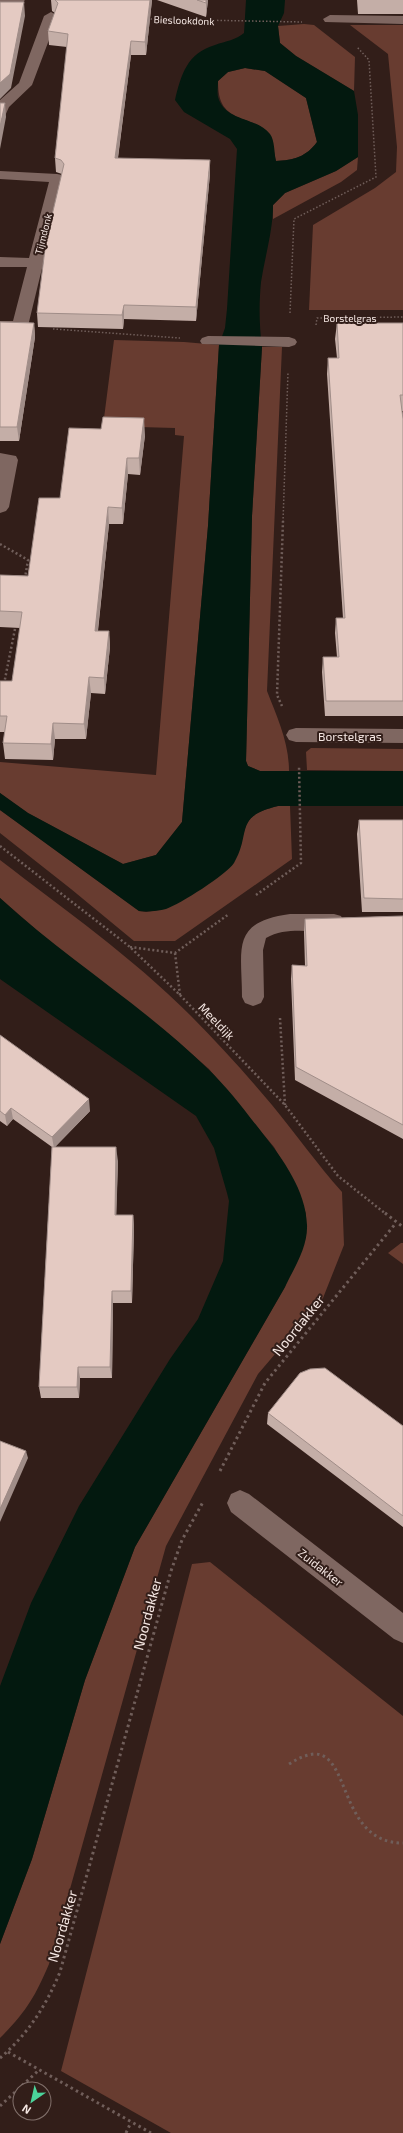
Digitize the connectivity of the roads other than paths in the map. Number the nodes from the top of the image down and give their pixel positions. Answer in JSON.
{"nodes":[{"id":1,"x":0,"y":0,"type":"edge"},
{"id":2,"x":18,"y":1,"type":"edge"},
{"id":3,"x":52,"y":16,"type":"edge"},
{"id":4,"x":330,"y":19,"type":"dead end"},
{"id":5,"x":403,"y":20,"type":"edge"},
{"id":6,"x":0,"y":114,"type":"edge"},
{"id":7,"x":0,"y":175,"type":"edge"},
{"id":8,"x":0,"y":262,"type":"edge"},
{"id":9,"x":36,"y":263,"type":"junction"},
{"id":10,"x":0,"y":326,"type":"edge"},
{"id":11,"x":208,"y":340,"type":"road end"},
{"id":12,"x":289,"y":342,"type":"road end"},
{"id":13,"x":0,"y":459,"type":"edge"},
{"id":14,"x":0,"y":507,"type":"edge"},
{"id":15,"x":296,"y":735,"type":"dead end"},
{"id":16,"x":403,"y":736,"type":"edge"},
{"id":17,"x":355,"y":921,"type":"edge"},
{"id":18,"x":253,"y":997,"type":"road end"},
{"id":19,"x":240,"y":1503,"type":"dead end"},
{"id":20,"x":403,"y":1630,"type":"edge"}],
"edges":[{"from":1,"to":2,"type":"street"},
{"from":3,"to":6,"type":"street"},
{"from":4,"to":5,"type":"street"},
{"from":7,"to":9,"type":"street","name":"Tijmdonk"},
{"from":8,"to":9,"type":"street"},
{"from":9,"to":10,"type":"street","name":"Tijmdonk"},
{"from":11,"to":12,"type":"street"},
{"from":13,"to":14,"type":"street"},
{"from":15,"to":16,"type":"street","name":"Borstelgras"},
{"from":17,"to":18,"type":"street"},
{"from":19,"to":20,"type":"street","name":"Zuidakker"}]}
